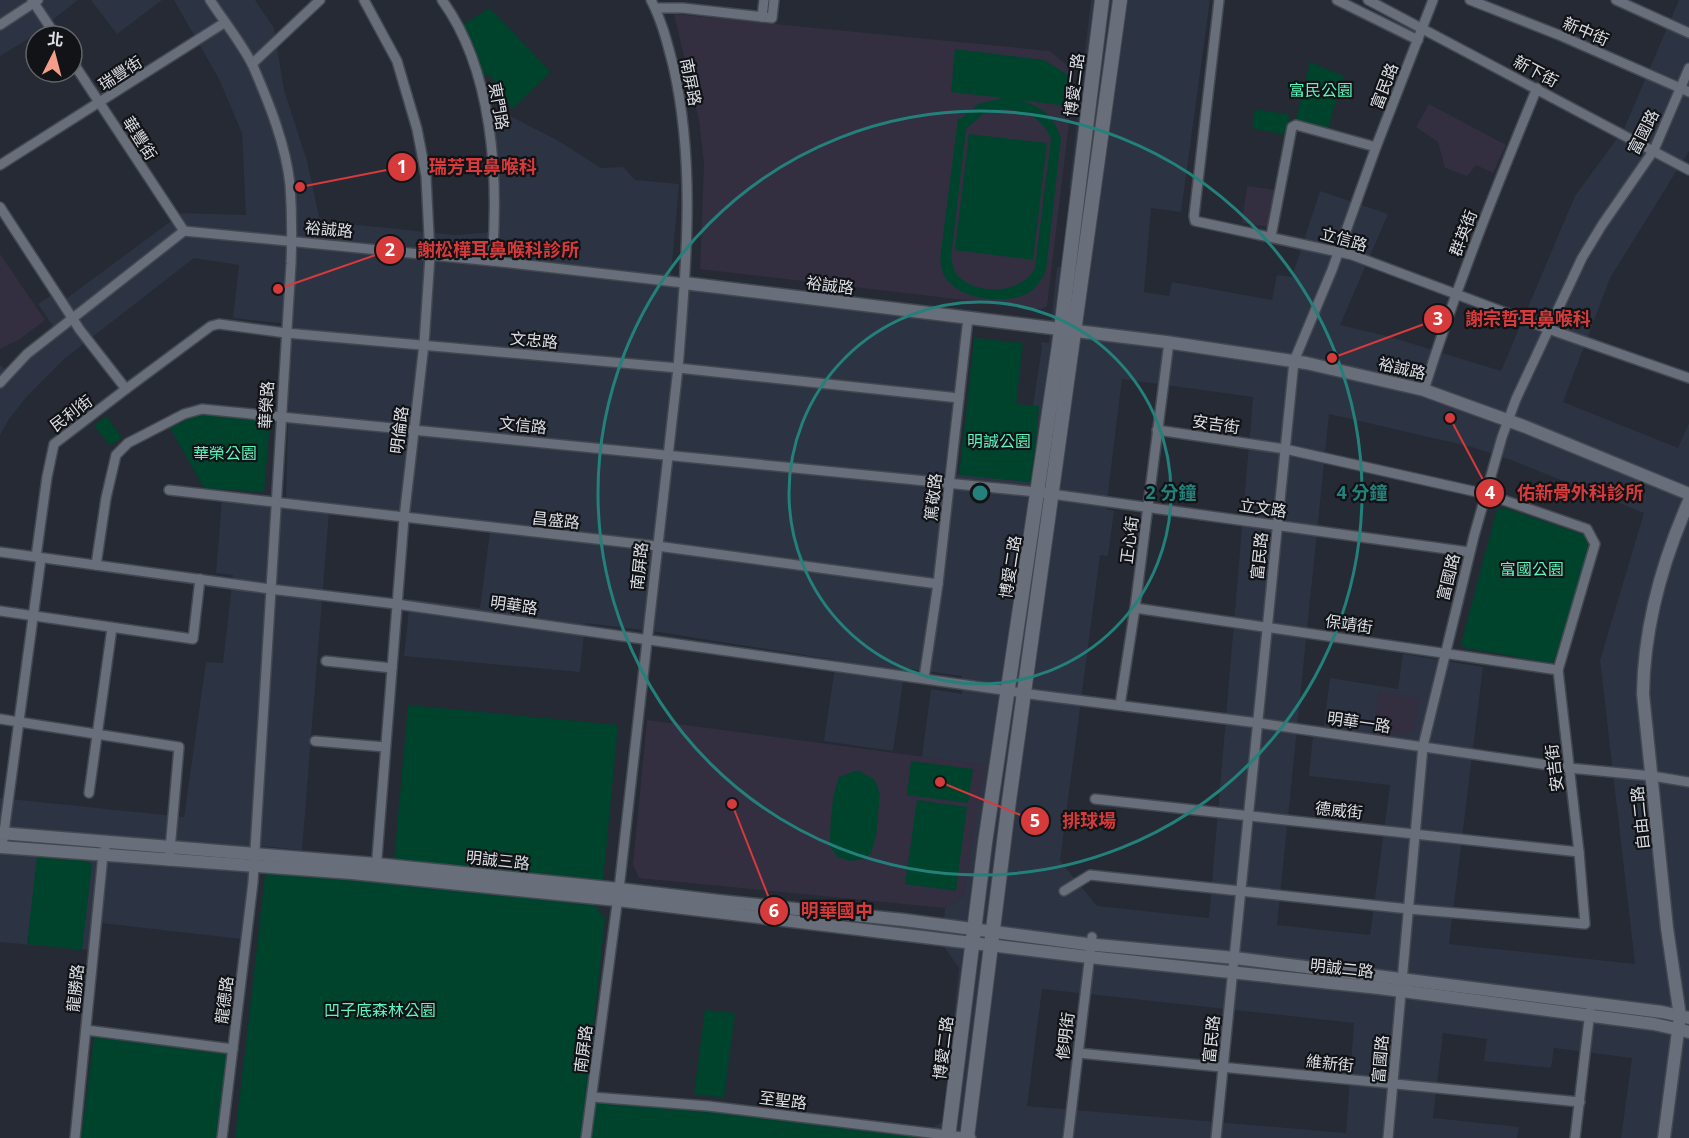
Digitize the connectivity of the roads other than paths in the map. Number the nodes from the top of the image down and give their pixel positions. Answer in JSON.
{"nodes":[{"id":1,"x":210,"y":0,"type":"edge"},
{"id":2,"x":320,"y":0,"type":"edge"},
{"id":3,"x":364,"y":0,"type":"edge"},
{"id":4,"x":442,"y":0,"type":"edge"},
{"id":5,"x":764,"y":0,"type":"edge"},
{"id":6,"x":774,"y":0,"type":"edge"},
{"id":7,"x":1102,"y":0,"type":"edge"},
{"id":8,"x":1120,"y":0,"type":"edge"},
{"id":9,"x":1219,"y":0,"type":"edge"},
{"id":10,"x":1337,"y":0,"type":"edge"},
{"id":11,"x":1368,"y":0,"type":"edge"},
{"id":12,"x":1432,"y":0,"type":"edge"},
{"id":13,"x":1470,"y":0,"type":"edge"},
{"id":14,"x":1616,"y":0,"type":"edge"},
{"id":15,"x":35,"y":1,"type":"edge"},
{"id":16,"x":654,"y":4,"type":"edge"},
{"id":17,"x":767,"y":17,"type":"junction"},
{"id":18,"x":224,"y":23,"type":"junction"},
{"id":19,"x":49,"y":24,"type":"edge"},
{"id":20,"x":0,"y":26,"type":"edge"},
{"id":21,"x":1423,"y":28,"type":"junction"},
{"id":22,"x":1689,"y":33,"type":"edge"},
{"id":23,"x":1418,"y":40,"type":"junction"},
{"id":24,"x":252,"y":64,"type":"junction"},
{"id":25,"x":1689,"y":68,"type":"edge"},
{"id":26,"x":84,"y":79,"type":"edge"},
{"id":27,"x":1537,"y":88,"type":"junction"},
{"id":28,"x":1685,"y":90,"type":"edge"},
{"id":29,"x":100,"y":104,"type":"junction"},
{"id":30,"x":1376,"y":147,"type":"junction"},
{"id":31,"x":1654,"y":150,"type":"junction"},
{"id":32,"x":0,"y":165,"type":"edge"},
{"id":33,"x":1689,"y":170,"type":"edge"},
{"id":34,"x":0,"y":207,"type":"edge"},
{"id":35,"x":184,"y":231,"type":"junction"},
{"id":36,"x":1271,"y":236,"type":"junction"},
{"id":37,"x":291,"y":242,"type":"junction"},
{"id":38,"x":1339,"y":251,"type":"junction"},
{"id":39,"x":430,"y":256,"type":"junction"},
{"id":40,"x":492,"y":261,"type":"junction"},
{"id":41,"x":684,"y":283,"type":"junction"},
{"id":42,"x":1455,"y":295,"type":"junction"},
{"id":43,"x":968,"y":318,"type":"junction"},
{"id":44,"x":73,"y":319,"type":"junction"},
{"id":45,"x":1549,"y":329,"type":"junction"},
{"id":46,"x":1067,"y":331,"type":"junction"},
{"id":47,"x":286,"y":333,"type":"junction"},
{"id":48,"x":1169,"y":342,"type":"junction"},
{"id":49,"x":424,"y":344,"type":"junction"},
{"id":50,"x":1294,"y":361,"type":"junction"},
{"id":51,"x":678,"y":368,"type":"junction"},
{"id":52,"x":1689,"y":378,"type":"edge"},
{"id":53,"x":0,"y":383,"type":"edge"},
{"id":54,"x":126,"y":389,"type":"junction"},
{"id":55,"x":1424,"y":390,"type":"junction"},
{"id":56,"x":958,"y":398,"type":"junction"},
{"id":57,"x":281,"y":417,"type":"junction"},
{"id":58,"x":1508,"y":420,"type":"junction"},
{"id":59,"x":413,"y":430,"type":"junction"},
{"id":60,"x":1157,"y":430,"type":"junction"},
{"id":61,"x":1285,"y":449,"type":"junction"},
{"id":62,"x":668,"y":455,"type":"junction"},
{"id":63,"x":950,"y":482,"type":"junction"},
{"id":64,"x":169,"y":490,"type":"dead end"},
{"id":65,"x":1044,"y":493,"type":"junction"},
{"id":66,"x":1486,"y":494,"type":"junction"},
{"id":67,"x":1689,"y":494,"type":"edge"},
{"id":68,"x":1689,"y":501,"type":"edge"},
{"id":69,"x":276,"y":503,"type":"junction"},
{"id":70,"x":1149,"y":506,"type":"junction"},
{"id":71,"x":404,"y":518,"type":"junction"},
{"id":72,"x":1277,"y":526,"type":"junction"},
{"id":73,"x":657,"y":546,"type":"junction"},
{"id":74,"x":0,"y":552,"type":"edge"},
{"id":75,"x":1469,"y":552,"type":"junction"},
{"id":76,"x":39,"y":558,"type":"junction"},
{"id":77,"x":96,"y":565,"type":"junction"},
{"id":78,"x":200,"y":579,"type":"junction"},
{"id":79,"x":938,"y":584,"type":"junction"},
{"id":80,"x":270,"y":589,"type":"junction"},
{"id":81,"x":396,"y":603,"type":"junction"},
{"id":82,"x":1135,"y":608,"type":"junction"},
{"id":83,"x":0,"y":611,"type":"edge"},
{"id":84,"x":34,"y":616,"type":"junction"},
{"id":85,"x":1268,"y":627,"type":"junction"},
{"id":86,"x":112,"y":628,"type":"junction"},
{"id":87,"x":647,"y":639,"type":"junction"},
{"id":88,"x":1444,"y":653,"type":"junction"},
{"id":89,"x":326,"y":661,"type":"dead end"},
{"id":90,"x":392,"y":668,"type":"junction"},
{"id":91,"x":1558,"y":670,"type":"junction"},
{"id":92,"x":924,"y":678,"type":"junction"},
{"id":93,"x":1007,"y":690,"type":"junction"},
{"id":94,"x":1024,"y":693,"type":"junction"},
{"id":95,"x":1120,"y":705,"type":"junction"},
{"id":96,"x":0,"y":719,"type":"edge"},
{"id":97,"x":20,"y":722,"type":"junction"},
{"id":98,"x":1258,"y":723,"type":"junction"},
{"id":99,"x":97,"y":734,"type":"junction"},
{"id":100,"x":315,"y":741,"type":"dead end"},
{"id":101,"x":1423,"y":746,"type":"junction"},
{"id":102,"x":385,"y":747,"type":"junction"},
{"id":103,"x":1569,"y":768,"type":"junction"},
{"id":104,"x":1652,"y":776,"type":"junction"},
{"id":105,"x":1689,"y":782,"type":"edge"},
{"id":106,"x":5,"y":793,"type":"edge"},
{"id":107,"x":89,"y":793,"type":"dead end"},
{"id":108,"x":1095,"y":799,"type":"dead end"},
{"id":109,"x":1249,"y":816,"type":"junction"},
{"id":110,"x":2,"y":833,"type":"edge"},
{"id":111,"x":1416,"y":833,"type":"junction"},
{"id":112,"x":109,"y":842,"type":"junction"},
{"id":113,"x":1,"y":847,"type":"edge"},
{"id":114,"x":1579,"y":852,"type":"junction"},
{"id":115,"x":170,"y":854,"type":"junction"},
{"id":116,"x":103,"y":855,"type":"junction"},
{"id":117,"x":254,"y":859,"type":"junction"},
{"id":118,"x":376,"y":870,"type":"junction"},
{"id":119,"x":1064,"y":891,"type":"dead end"},
{"id":120,"x":1241,"y":891,"type":"junction"},
{"id":121,"x":618,"y":894,"type":"junction"},
{"id":122,"x":1409,"y":909,"type":"junction"},
{"id":123,"x":974,"y":928,"type":"junction"},
{"id":124,"x":992,"y":930,"type":"junction"},
{"id":125,"x":1091,"y":941,"type":"junction"},
{"id":126,"x":972,"y":943,"type":"junction"},
{"id":127,"x":989,"y":945,"type":"junction"},
{"id":128,"x":1089,"y":957,"type":"junction"},
{"id":129,"x":1235,"y":958,"type":"junction"},
{"id":130,"x":1233,"y":973,"type":"junction"},
{"id":131,"x":1402,"y":986,"type":"junction"},
{"id":132,"x":1591,"y":1003,"type":"junction"},
{"id":133,"x":1589,"y":1016,"type":"junction"},
{"id":134,"x":1684,"y":1017,"type":"edge"},
{"id":135,"x":86,"y":1030,"type":"junction"},
{"id":136,"x":1684,"y":1031,"type":"edge"},
{"id":137,"x":233,"y":1048,"type":"junction"},
{"id":138,"x":1078,"y":1053,"type":"junction"},
{"id":139,"x":1223,"y":1068,"type":"junction"},
{"id":140,"x":1393,"y":1085,"type":"junction"},
{"id":141,"x":592,"y":1097,"type":"junction"},
{"id":142,"x":1580,"y":1102,"type":"junction"},
{"id":143,"x":948,"y":1136,"type":"edge"},
{"id":144,"x":75,"y":1138,"type":"edge"},
{"id":145,"x":222,"y":1138,"type":"edge"},
{"id":146,"x":586,"y":1138,"type":"edge"},
{"id":147,"x":968,"y":1138,"type":"edge"},
{"id":148,"x":1068,"y":1138,"type":"edge"},
{"id":149,"x":1216,"y":1138,"type":"edge"},
{"id":150,"x":1388,"y":1138,"type":"edge"},
{"id":151,"x":1575,"y":1138,"type":"edge"},
{"id":152,"x":1664,"y":1138,"type":"edge"}],
"edges":[{"from":1,"to":18,"type":"street","name":"華榮路"},
{"from":2,"to":24,"type":"street"},
{"from":3,"to":39,"type":"street","name":"明倫路"},
{"from":4,"to":40,"type":"street","name":"東門路"},
{"from":5,"to":17,"type":"street"},
{"from":6,"to":17,"type":"street"},
{"from":7,"to":46,"type":"main road","name":"博愛二路"},
{"from":8,"to":46,"type":"main road","name":"博愛二路"},
{"from":9,"to":36,"type":"street","name":"立信路"},
{"from":10,"to":23,"type":"street"},
{"from":11,"to":21,"type":"street","name":"新下街"},
{"from":12,"to":21,"type":"street","name":"富民路"},
{"from":13,"to":28,"type":"street","name":"新中街"},
{"from":14,"to":22,"type":"street"},
{"from":15,"to":19,"type":"street"},
{"from":15,"to":20,"type":"street"},
{"from":16,"to":17,"type":"street"},
{"from":16,"to":41,"type":"street","name":"南屏路"},
{"from":18,"to":24,"type":"street","name":"華榮路"},
{"from":18,"to":29,"type":"street","name":"瑞豐街"},
{"from":21,"to":23,"type":"street","name":"富民路"},
{"from":21,"to":27,"type":"street","name":"新下街"},
{"from":23,"to":30,"type":"street","name":"富民路"},
{"from":24,"to":37,"type":"street","name":"華榮路"},
{"from":25,"to":28,"type":"street","name":"富國路"},
{"from":26,"to":29,"type":"street","name":"華豐街"},
{"from":27,"to":31,"type":"street","name":"新下街"},
{"from":27,"to":42,"type":"street","name":"群英街"},
{"from":28,"to":31,"type":"street","name":"富國路"},
{"from":29,"to":32,"type":"street","name":"瑞豐街"},
{"from":29,"to":35,"type":"street","name":"華豐街"},
{"from":30,"to":36,"type":"street"},
{"from":30,"to":38,"type":"street","name":"富民路"},
{"from":31,"to":33,"type":"street","name":"新下街"},
{"from":31,"to":45,"type":"street","name":"富國路"},
{"from":34,"to":44,"type":"street"},
{"from":35,"to":37,"type":"street","name":"裕誠路"},
{"from":35,"to":44,"type":"street"},
{"from":36,"to":38,"type":"street","name":"立信路"},
{"from":37,"to":39,"type":"street","name":"裕誠路"},
{"from":37,"to":47,"type":"street","name":"華榮路"},
{"from":38,"to":42,"type":"street","name":"立信路"},
{"from":38,"to":50,"type":"street","name":"富民路"},
{"from":39,"to":40,"type":"street","name":"裕誠路"},
{"from":39,"to":49,"type":"street","name":"明倫路"},
{"from":40,"to":41,"type":"street","name":"裕誠路"},
{"from":41,"to":43,"type":"street","name":"裕誠路"},
{"from":41,"to":51,"type":"street","name":"南屏路"},
{"from":42,"to":45,"type":"street","name":"立信路"},
{"from":42,"to":55,"type":"street","name":"群英街"},
{"from":43,"to":46,"type":"street","name":"裕誠路"},
{"from":43,"to":56,"type":"street","name":"篤敬路"},
{"from":44,"to":53,"type":"street"},
{"from":44,"to":54,"type":"street"},
{"from":45,"to":52,"type":"street","name":"立信路"},
{"from":45,"to":58,"type":"street","name":"富國路"},
{"from":46,"to":48,"type":"street","name":"裕誠路"},
{"from":46,"to":65,"type":"main road","name":"博愛二路"},
{"from":47,"to":49,"type":"street","name":"文忠路"},
{"from":47,"to":54,"type":"street","name":"文忠路"},
{"from":47,"to":57,"type":"street","name":"華榮路"},
{"from":48,"to":50,"type":"street","name":"裕誠路"},
{"from":48,"to":60,"type":"street","name":"正心街"},
{"from":49,"to":51,"type":"street","name":"文忠路"},
{"from":49,"to":59,"type":"street","name":"明倫路"},
{"from":50,"to":55,"type":"street","name":"裕誠路"},
{"from":50,"to":61,"type":"street","name":"富民路"},
{"from":51,"to":56,"type":"street","name":"文忠路"},
{"from":51,"to":62,"type":"street","name":"南屏路"},
{"from":54,"to":76,"type":"street","name":"民利街"},
{"from":55,"to":58,"type":"street","name":"裕誠路"},
{"from":56,"to":63,"type":"street","name":"篤敬路"},
{"from":57,"to":59,"type":"street","name":"文信路"},
{"from":57,"to":69,"type":"street","name":"華榮路"},
{"from":57,"to":77,"type":"street","name":"文信路"},
{"from":58,"to":66,"type":"street","name":"富國路"},
{"from":58,"to":67,"type":"street","name":"裕誠路"},
{"from":59,"to":62,"type":"street","name":"文信路"},
{"from":59,"to":71,"type":"street","name":"明倫路"},
{"from":60,"to":61,"type":"street","name":"安吉街"},
{"from":60,"to":70,"type":"street","name":"正心街"},
{"from":61,"to":66,"type":"street","name":"安吉街"},
{"from":61,"to":72,"type":"street","name":"富民路"},
{"from":62,"to":63,"type":"street","name":"文信路"},
{"from":62,"to":73,"type":"street","name":"南屏路"},
{"from":63,"to":65,"type":"street","name":"文信路"},
{"from":63,"to":79,"type":"street","name":"篤敬路"},
{"from":64,"to":69,"type":"street","name":"昌盛路"},
{"from":65,"to":70,"type":"street","name":"立文路"},
{"from":65,"to":93,"type":"main road","name":"博愛二路"},
{"from":65,"to":94,"type":"main road","name":"博愛二路"},
{"from":66,"to":75,"type":"street","name":"富國路"},
{"from":66,"to":91,"type":"street","name":"安吉街"},
{"from":68,"to":104,"type":"street","name":"自由二路"},
{"from":69,"to":71,"type":"street","name":"昌盛路"},
{"from":69,"to":80,"type":"street","name":"華榮路"},
{"from":70,"to":72,"type":"street","name":"立文路"},
{"from":70,"to":82,"type":"street","name":"正心街"},
{"from":71,"to":73,"type":"street","name":"昌盛路"},
{"from":71,"to":81,"type":"street","name":"明倫路"},
{"from":72,"to":75,"type":"street","name":"立文路"},
{"from":72,"to":85,"type":"street","name":"富民路"},
{"from":73,"to":79,"type":"street","name":"昌盛路"},
{"from":73,"to":87,"type":"street","name":"南屏路"},
{"from":74,"to":76,"type":"street","name":"明華路"},
{"from":75,"to":88,"type":"street","name":"富國路"},
{"from":76,"to":77,"type":"street","name":"明華路"},
{"from":76,"to":84,"type":"street","name":"民利街"},
{"from":77,"to":78,"type":"street","name":"明華路"},
{"from":78,"to":80,"type":"street","name":"明華路"},
{"from":78,"to":86,"type":"street"},
{"from":79,"to":92,"type":"street","name":"篤敬路"},
{"from":80,"to":81,"type":"street","name":"明華路"},
{"from":80,"to":117,"type":"street","name":"華榮路"},
{"from":81,"to":87,"type":"street","name":"明華路"},
{"from":81,"to":90,"type":"street","name":"明倫路"},
{"from":82,"to":85,"type":"street","name":"保靖街"},
{"from":82,"to":95,"type":"street","name":"正心街"},
{"from":83,"to":84,"type":"street"},
{"from":84,"to":86,"type":"street"},
{"from":84,"to":97,"type":"street","name":"民利街"},
{"from":85,"to":88,"type":"street","name":"保靖街"},
{"from":85,"to":98,"type":"street","name":"富民路"},
{"from":86,"to":99,"type":"street"},
{"from":87,"to":92,"type":"street","name":"明華路"},
{"from":87,"to":121,"type":"street","name":"南屏路"},
{"from":88,"to":91,"type":"street","name":"保靖街"},
{"from":88,"to":101,"type":"street","name":"富國路"},
{"from":89,"to":90,"type":"street"},
{"from":90,"to":102,"type":"street","name":"明倫路"},
{"from":91,"to":103,"type":"street","name":"安吉街"},
{"from":92,"to":93,"type":"street","name":"明華路"},
{"from":93,"to":94,"type":"street","name":"明華路"},
{"from":93,"to":123,"type":"main road","name":"博愛二路"},
{"from":94,"to":95,"type":"street","name":"明華一路"},
{"from":94,"to":124,"type":"main road","name":"博愛二路"},
{"from":95,"to":98,"type":"street","name":"明華一路"},
{"from":96,"to":97,"type":"street"},
{"from":97,"to":99,"type":"street"},
{"from":97,"to":106,"type":"street","name":"民利街"},
{"from":98,"to":101,"type":"street","name":"明華一路"},
{"from":98,"to":109,"type":"street","name":"富民路"},
{"from":99,"to":107,"type":"street"},
{"from":99,"to":115,"type":"street"},
{"from":100,"to":102,"type":"street"},
{"from":101,"to":103,"type":"street","name":"明華一路"},
{"from":101,"to":111,"type":"street","name":"富國路"},
{"from":102,"to":118,"type":"street","name":"明倫路"},
{"from":103,"to":104,"type":"street","name":"明華一路"},
{"from":103,"to":114,"type":"street","name":"安吉街"},
{"from":104,"to":105,"type":"street","name":"明華一路"},
{"from":104,"to":134,"type":"street","name":"自由二路"},
{"from":106,"to":110,"type":"street","name":"民利街"},
{"from":108,"to":109,"type":"street","name":"德威街"},
{"from":109,"to":111,"type":"street","name":"德威街"},
{"from":109,"to":120,"type":"street","name":"富民路"},
{"from":110,"to":112,"type":"street","name":"明誠三路"},
{"from":110,"to":113,"type":"street","name":"民利街"},
{"from":111,"to":114,"type":"street","name":"德威街"},
{"from":111,"to":122,"type":"street","name":"富國路"},
{"from":112,"to":115,"type":"street","name":"明誠三路"},
{"from":112,"to":116,"type":"street","name":"龍勝路"},
{"from":113,"to":116,"type":"street","name":"明誠三路"},
{"from":114,"to":122,"type":"street","name":"安吉街"},
{"from":115,"to":116,"type":"street","name":"明誠三路"},
{"from":115,"to":117,"type":"street","name":"明誠三路"},
{"from":116,"to":135,"type":"street","name":"龍勝路"},
{"from":117,"to":118,"type":"street","name":"明誠三路"},
{"from":117,"to":137,"type":"street","name":"龍德路"},
{"from":118,"to":121,"type":"street","name":"明誠三路"},
{"from":119,"to":120,"type":"street","name":"安吉街"},
{"from":120,"to":122,"type":"street","name":"安吉街"},
{"from":120,"to":129,"type":"street","name":"富民路"},
{"from":121,"to":123,"type":"street","name":"明誠三路"},
{"from":121,"to":126,"type":"street","name":"明誠三路"},
{"from":121,"to":141,"type":"street","name":"南屏路"},
{"from":122,"to":131,"type":"street","name":"富國路"},
{"from":123,"to":124,"type":"street","name":"明誠三路"},
{"from":123,"to":126,"type":"main road","name":"博愛二路"},
{"from":124,"to":125,"type":"street","name":"明誠二路"},
{"from":124,"to":127,"type":"main road","name":"博愛二路"},
{"from":125,"to":128,"type":"street","name":"修明街"},
{"from":125,"to":129,"type":"street","name":"明誠二路"},
{"from":126,"to":127,"type":"street","name":"明誠三路"},
{"from":126,"to":143,"type":"main road","name":"博愛二路"},
{"from":127,"to":128,"type":"street","name":"明誠二路"},
{"from":127,"to":147,"type":"main road","name":"博愛二路"},
{"from":128,"to":130,"type":"street","name":"明誠二路"},
{"from":128,"to":138,"type":"street","name":"修明街"},
{"from":129,"to":130,"type":"street","name":"富民路"},
{"from":129,"to":131,"type":"street","name":"明誠二路"},
{"from":130,"to":131,"type":"street","name":"明誠二路"},
{"from":130,"to":139,"type":"street","name":"富民路"},
{"from":131,"to":132,"type":"street","name":"明誠二路"},
{"from":131,"to":133,"type":"street","name":"明誠二路"},
{"from":131,"to":140,"type":"street","name":"富國路"},
{"from":132,"to":133,"type":"street"},
{"from":132,"to":134,"type":"street","name":"明誠二路"},
{"from":133,"to":136,"type":"street","name":"明誠二路"},
{"from":133,"to":142,"type":"street"},
{"from":134,"to":136,"type":"street","name":"自由二路"},
{"from":135,"to":137,"type":"street"},
{"from":135,"to":144,"type":"street","name":"龍勝路"},
{"from":136,"to":152,"type":"street","name":"自由二路"},
{"from":137,"to":145,"type":"street","name":"龍德路"},
{"from":138,"to":139,"type":"street","name":"維新街"},
{"from":138,"to":148,"type":"street","name":"修明街"},
{"from":139,"to":140,"type":"street","name":"維新街"},
{"from":139,"to":149,"type":"street","name":"富民路"},
{"from":140,"to":142,"type":"street","name":"維新街"},
{"from":140,"to":150,"type":"street","name":"富國路"},
{"from":141,"to":143,"type":"street","name":"至聖路"},
{"from":141,"to":146,"type":"street","name":"南屏路"},
{"from":142,"to":151,"type":"street"},
{"from":143,"to":147,"type":"street","name":"至聖路"}]}
